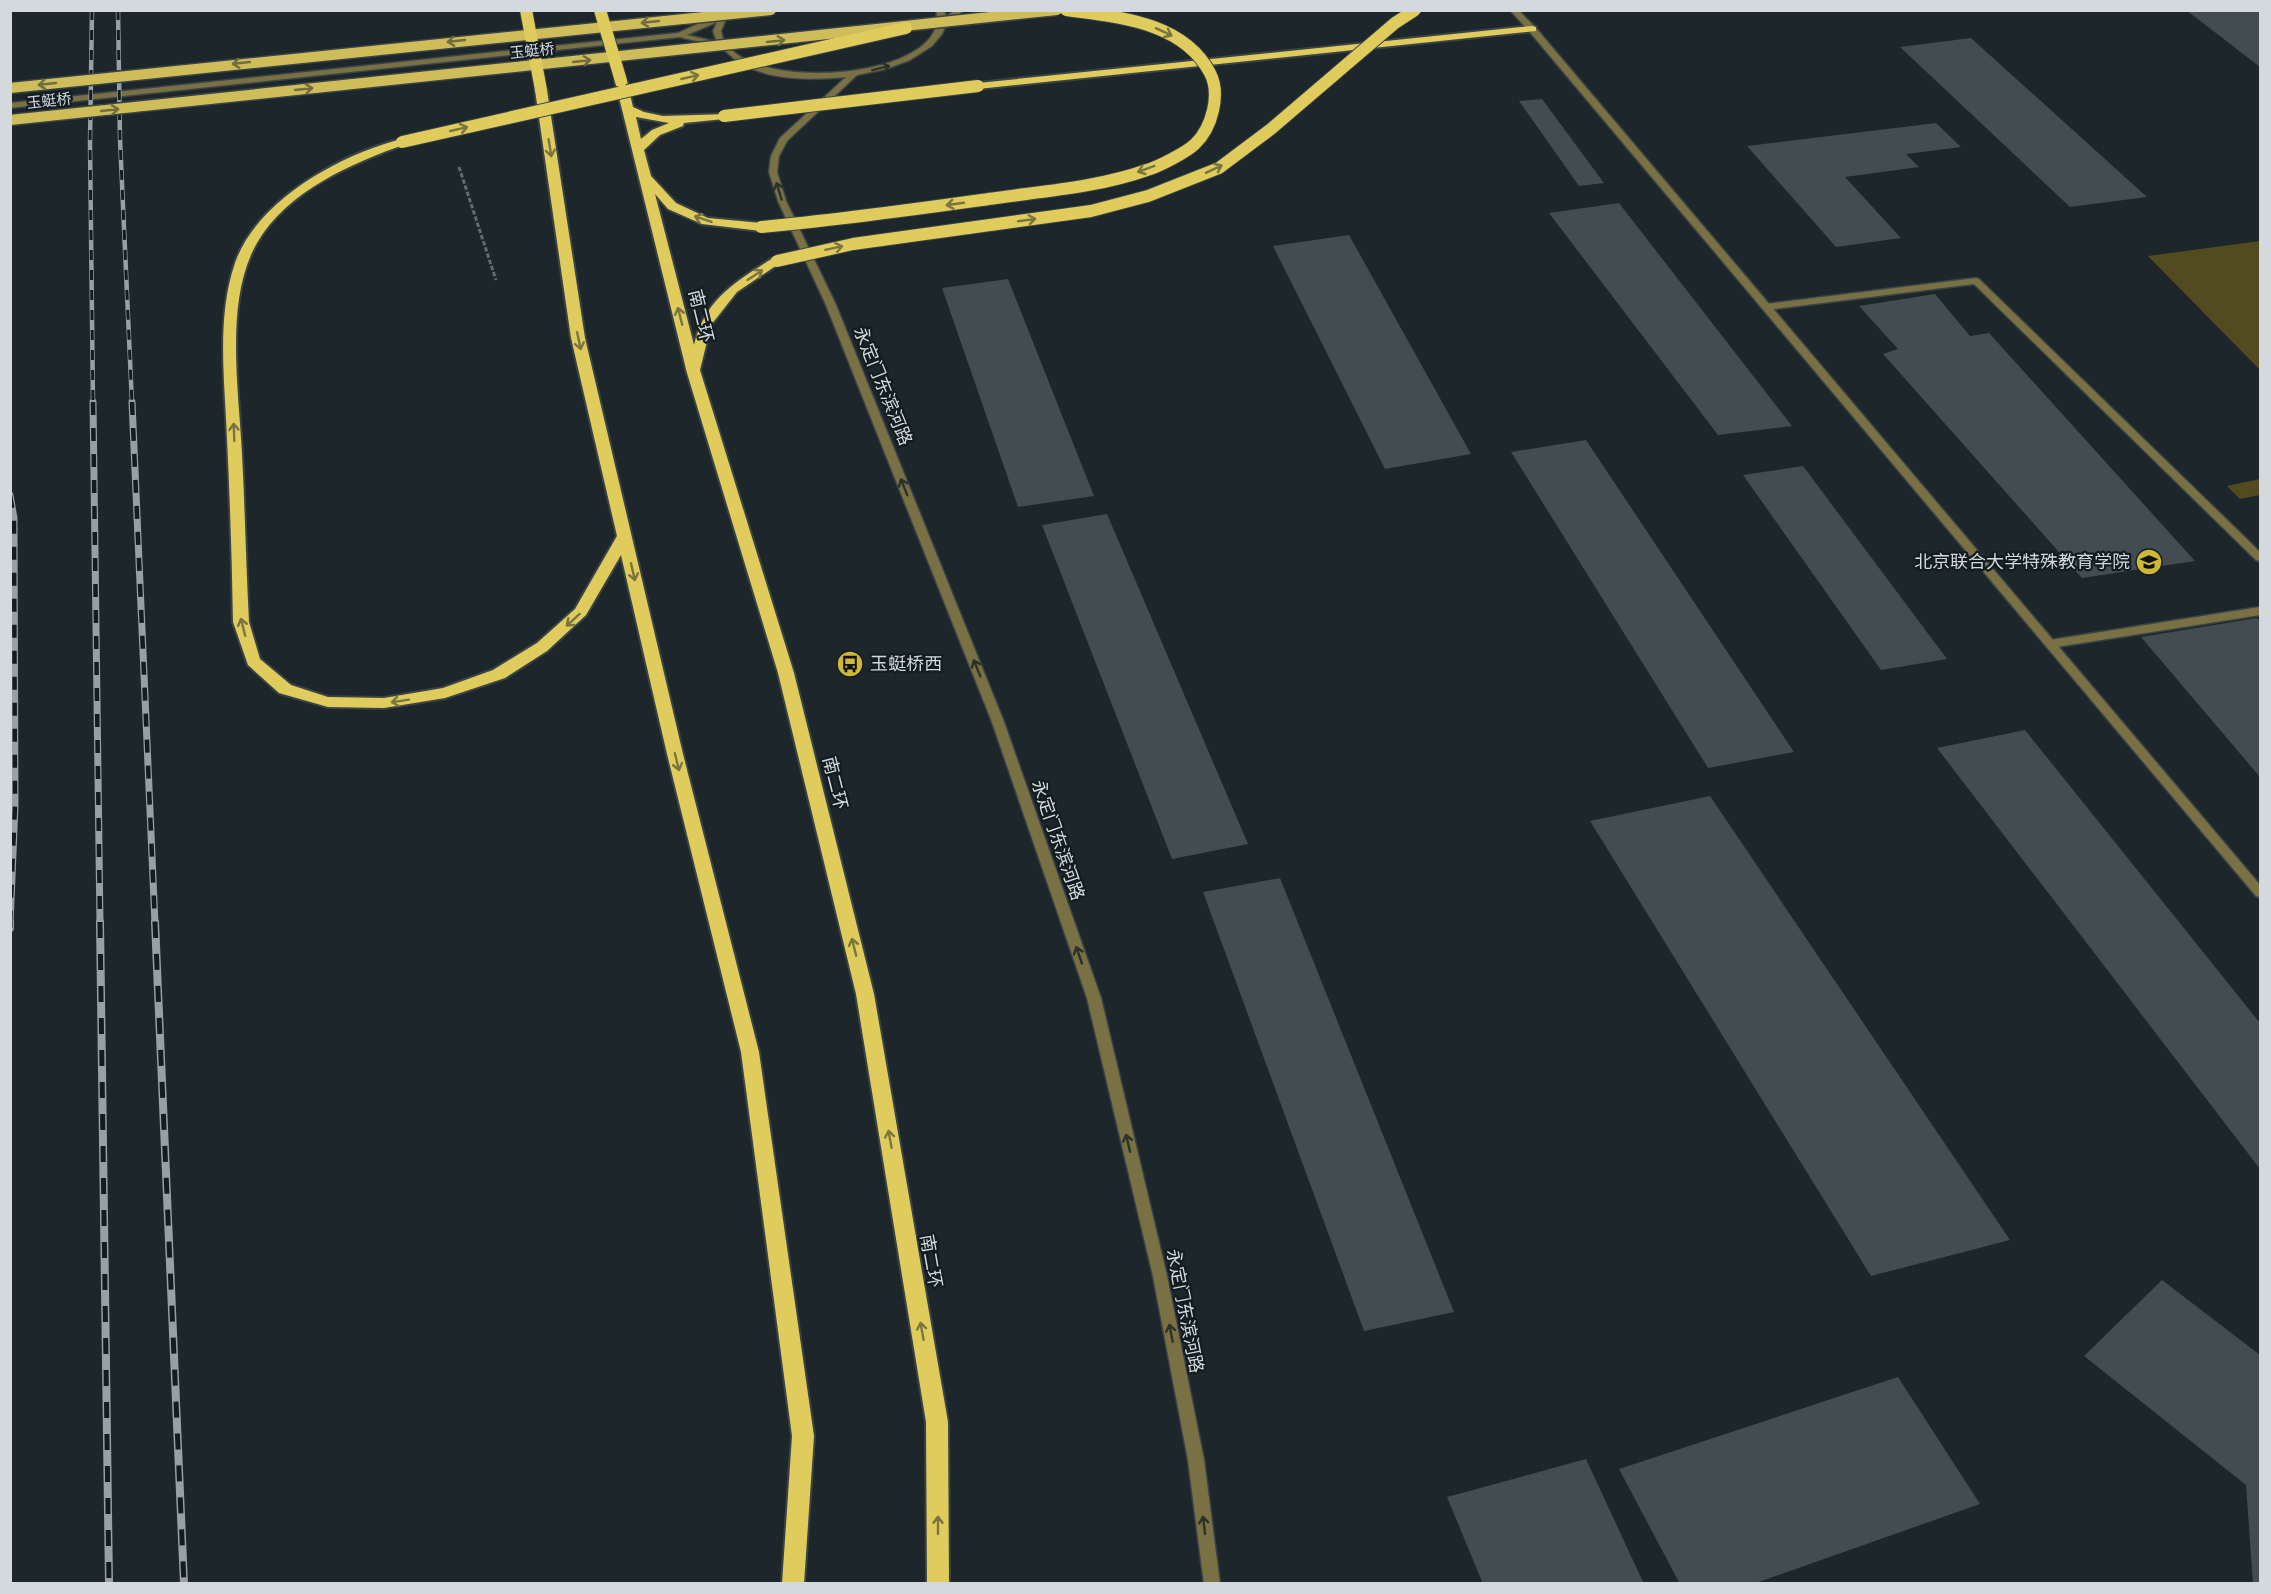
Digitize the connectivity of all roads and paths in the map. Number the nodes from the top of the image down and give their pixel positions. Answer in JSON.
{"nodes":[{"id":1,"x":526,"y":10,"type":"edge"},
{"id":2,"x":600,"y":10,"type":"edge"},
{"id":3,"x":771,"y":10,"type":"edge"},
{"id":4,"x":940,"y":10,"type":"edge"},
{"id":5,"x":961,"y":10,"type":"edge"},
{"id":6,"x":1057,"y":10,"type":"edge"},
{"id":7,"x":1066,"y":10,"type":"edge"},
{"id":8,"x":1414,"y":10,"type":"edge"},
{"id":9,"x":1513,"y":10,"type":"edge"},
{"id":10,"x":724,"y":14,"type":"edge"},
{"id":11,"x":943,"y":23,"type":"junction"},
{"id":12,"x":906,"y":28,"type":"junction"},
{"id":13,"x":1532,"y":29,"type":"junction"},
{"id":14,"x":680,"y":34,"type":"junction"},
{"id":15,"x":723,"y":46,"type":"junction"},
{"id":16,"x":854,"y":74,"type":"junction"},
{"id":17,"x":10,"y":88,"type":"edge"},
{"id":18,"x":10,"y":106,"type":"edge"},
{"id":19,"x":629,"y":109,"type":"junction"},
{"id":20,"x":724,"y":116,"type":"junction"},
{"id":21,"x":10,"y":120,"type":"edge"},
{"id":22,"x":639,"y":149,"type":"junction"},
{"id":23,"x":455,"y":157,"type":"dead end"},
{"id":24,"x":646,"y":175,"type":"junction"},
{"id":25,"x":496,"y":280,"type":"dead end"},
{"id":26,"x":1766,"y":308,"type":"junction"},
{"id":27,"x":693,"y":373,"type":"junction"},
{"id":28,"x":625,"y":535,"type":"junction"},
{"id":29,"x":2260,"y":558,"type":"edge"},
{"id":30,"x":2260,"y":611,"type":"edge"},
{"id":31,"x":2050,"y":644,"type":"junction"},
{"id":32,"x":2260,"y":893,"type":"edge"},
{"id":33,"x":794,"y":1584,"type":"edge"},
{"id":34,"x":938,"y":1584,"type":"edge"},
{"id":35,"x":1212,"y":1584,"type":"edge"}],
"edges":[{"from":1,"to":28,"type":"highway","one_way":true,"bridge":true},
{"from":2,"to":19,"type":"highway","name":"南二环","bridge":true},
{"from":3,"to":17,"type":"main road","name":"玉蜓桥","one_way":true,"bridge":true},
{"from":4,"to":11,"type":"street"},
{"from":5,"to":11,"type":"street"},
{"from":6,"to":12,"type":"main road","name":"玉蜓桥","bridge":true},
{"from":7,"to":24,"type":"highway","one_way":true,"bridge":true},
{"from":27,"to":8,"type":"highway","one_way":true,"bridge":true},
{"from":9,"to":13,"type":"street"},
{"from":10,"to":14,"type":"street"},
{"from":10,"to":15,"type":"street"},
{"from":16,"to":11,"type":"street","one_way":true},
{"from":21,"to":12,"type":"main road","name":"玉蜓桥","one_way":true,"bridge":true},
{"from":28,"to":12,"type":"highway","one_way":true,"bridge":true},
{"from":13,"to":20,"type":"highway","bridge":true},
{"from":13,"to":26,"type":"street"},
{"from":14,"to":15,"type":"street"},
{"from":14,"to":18,"type":"street"},
{"from":15,"to":16,"type":"street"},
{"from":35,"to":16,"type":"street","name":"永定门东滨河路","one_way":true},
{"from":19,"to":20,"type":"highway"},
{"from":19,"to":22,"type":"highway","name":"南二环"},
{"from":20,"to":22,"type":"highway"},
{"from":22,"to":24,"type":"highway","name":"南二环"},
{"from":23,"to":25,"type":"path"},
{"from":27,"to":24,"type":"highway","name":"南二环","one_way":true},
{"from":26,"to":29,"type":"street"},
{"from":26,"to":31,"type":"street"},
{"from":34,"to":27,"type":"highway","name":"南二环","one_way":true},
{"from":28,"to":33,"type":"highway","one_way":true},
{"from":30,"to":31,"type":"street"},
{"from":31,"to":32,"type":"street"}]}
